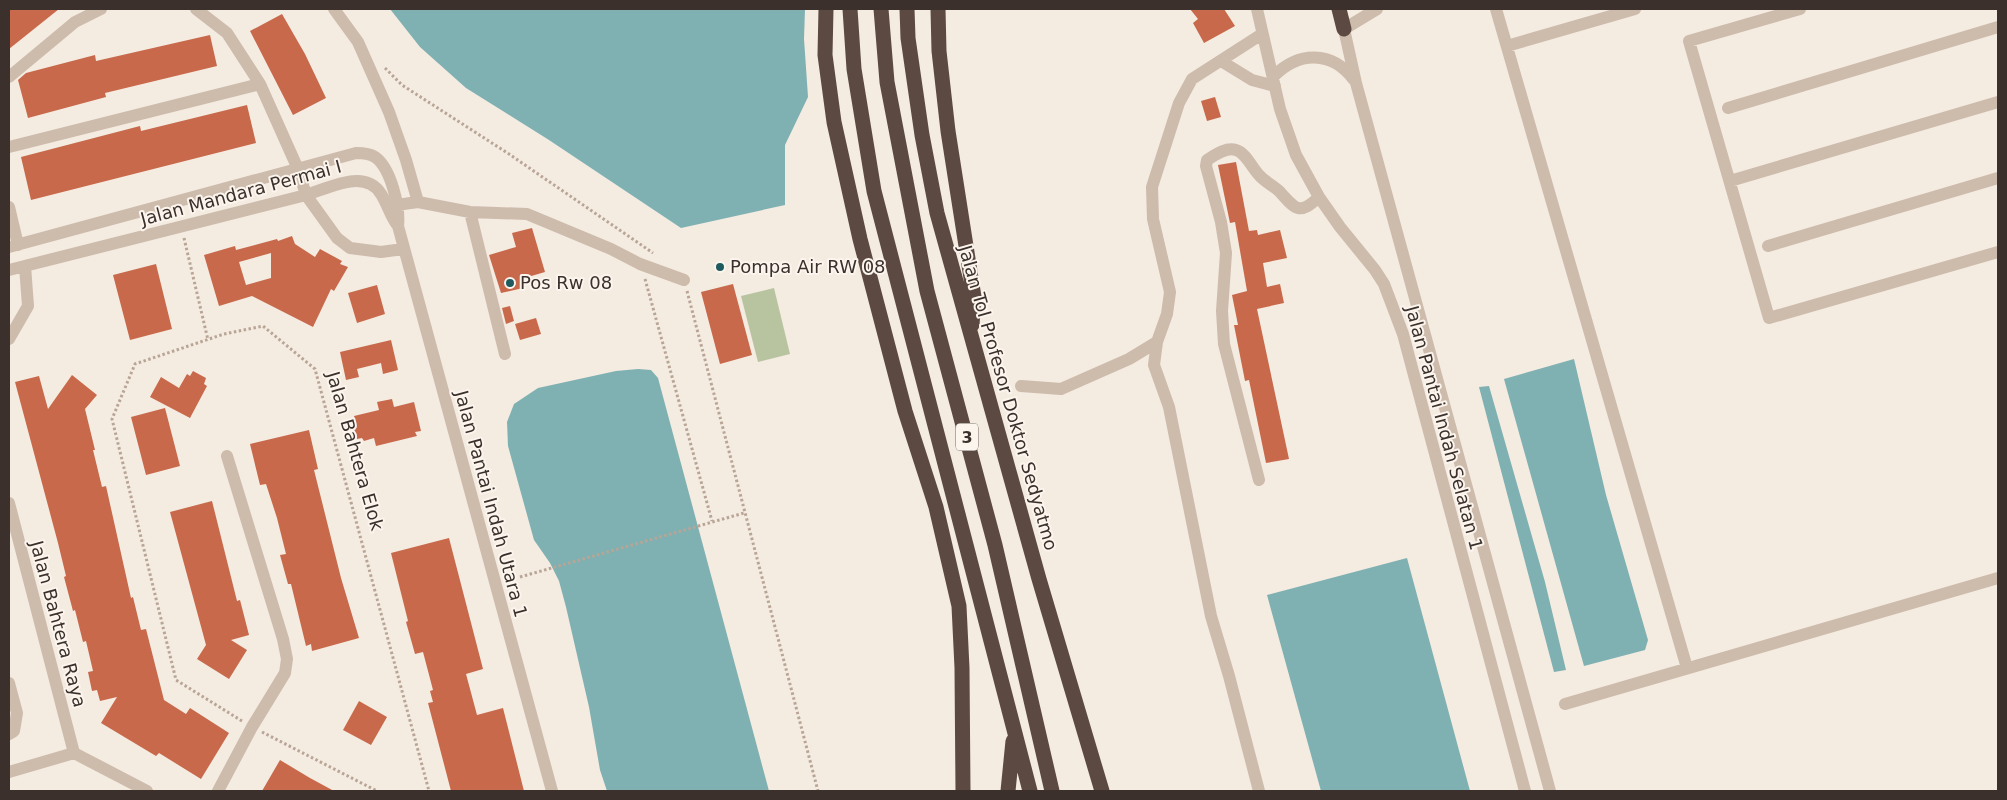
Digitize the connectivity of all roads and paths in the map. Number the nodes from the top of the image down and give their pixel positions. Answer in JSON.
{"nodes":[{"id":1,"x":101,"y":9,"type":"edge"},
{"id":2,"x":196,"y":9,"type":"edge"},
{"id":3,"x":334,"y":9,"type":"edge"},
{"id":4,"x":826,"y":9,"type":"edge"},
{"id":5,"x":850,"y":9,"type":"edge"},
{"id":6,"x":881,"y":9,"type":"edge"},
{"id":7,"x":907,"y":9,"type":"edge"},
{"id":8,"x":938,"y":9,"type":"edge"},
{"id":9,"x":1257,"y":9,"type":"edge"},
{"id":10,"x":1338,"y":9,"type":"edge"},
{"id":11,"x":1377,"y":9,"type":"edge"},
{"id":12,"x":1496,"y":9,"type":"edge"},
{"id":13,"x":1635,"y":9,"type":"edge"},
{"id":14,"x":1800,"y":9,"type":"edge"},
{"id":15,"x":1998,"y":26,"type":"edge"},
{"id":16,"x":1344,"y":29,"type":"junction"},
{"id":17,"x":1262,"y":34,"type":"junction"},
{"id":18,"x":1507,"y":46,"type":"junction"},
{"id":19,"x":1221,"y":61,"type":"junction"},
{"id":20,"x":383,"y":66,"type":"dead end"},
{"id":21,"x":9,"y":77,"type":"edge"},
{"id":22,"x":1274,"y":81,"type":"junction"},
{"id":23,"x":1356,"y":83,"type":"junction"},
{"id":24,"x":260,"y":84,"type":"junction"},
{"id":25,"x":1998,"y":102,"type":"edge"},
{"id":26,"x":1728,"y":108,"type":"dead end"},
{"id":27,"x":9,"y":147,"type":"edge"},
{"id":28,"x":298,"y":168,"type":"junction"},
{"id":29,"x":1998,"y":178,"type":"edge"},
{"id":30,"x":1730,"y":181,"type":"junction"},
{"id":31,"x":306,"y":195,"type":"junction"},
{"id":32,"x":1319,"y":197,"type":"junction"},
{"id":33,"x":418,"y":202,"type":"junction"},
{"id":34,"x":392,"y":206,"type":"junction"},
{"id":35,"x":9,"y":207,"type":"edge"},
{"id":36,"x":470,"y":212,"type":"junction"},
{"id":37,"x":398,"y":226,"type":"joint"},
{"id":38,"x":182,"y":227,"type":"junction"},
{"id":39,"x":13,"y":246,"type":"edge"},
{"id":40,"x":1768,"y":246,"type":"dead end"},
{"id":41,"x":403,"y":249,"type":"junction"},
{"id":42,"x":1998,"y":252,"type":"edge"},
{"id":43,"x":660,"y":258,"type":"dead end"},
{"id":44,"x":640,"y":264,"type":"junction"},
{"id":45,"x":25,"y":266,"type":"junction"},
{"id":46,"x":9,"y":270,"type":"edge"},
{"id":47,"x":684,"y":280,"type":"joint"},
{"id":48,"x":972,"y":335,"type":"junction"},
{"id":49,"x":9,"y":339,"type":"edge"},
{"id":50,"x":208,"y":340,"type":"junction"},
{"id":51,"x":1157,"y":342,"type":"junction"},
{"id":52,"x":505,"y":354,"type":"dead end"},
{"id":53,"x":1021,"y":386,"type":"dead end"},
{"id":54,"x":228,"y":456,"type":"dead end"},
{"id":55,"x":1259,"y":480,"type":"dead end"},
{"id":56,"x":9,"y":503,"type":"edge"},
{"id":57,"x":744,"y":513,"type":"junction"},
{"id":58,"x":712,"y":521,"type":"junction"},
{"id":59,"x":520,"y":577,"type":"dead end"},
{"id":60,"x":1998,"y":578,"type":"edge"},
{"id":61,"x":1687,"y":668,"type":"junction"},
{"id":62,"x":9,"y":683,"type":"edge"},
{"id":63,"x":1565,"y":704,"type":"dead end"},
{"id":64,"x":252,"y":727,"type":"junction"},
{"id":65,"x":1014,"y":732,"type":"junction"},
{"id":66,"x":9,"y":734,"type":"edge"},
{"id":67,"x":74,"y":753,"type":"junction"},
{"id":68,"x":9,"y":772,"type":"edge"},
{"id":69,"x":146,"y":791,"type":"edge"},
{"id":70,"x":218,"y":791,"type":"edge"},
{"id":71,"x":377,"y":791,"type":"edge"},
{"id":72,"x":429,"y":791,"type":"edge"},
{"id":73,"x":552,"y":791,"type":"edge"},
{"id":74,"x":818,"y":791,"type":"edge"},
{"id":75,"x":963,"y":791,"type":"edge"},
{"id":76,"x":1008,"y":791,"type":"edge"},
{"id":77,"x":1030,"y":791,"type":"edge"},
{"id":78,"x":1052,"y":791,"type":"edge"},
{"id":79,"x":1102,"y":791,"type":"edge"},
{"id":80,"x":1259,"y":791,"type":"edge"},
{"id":81,"x":1525,"y":791,"type":"edge"},
{"id":82,"x":1550,"y":791,"type":"edge"}],
"edges":[{"from":1,"to":21,"type":"street"},
{"from":2,"to":24,"type":"street"},
{"from":3,"to":33,"type":"street"},
{"from":4,"to":75,"type":"highway"},
{"from":5,"to":65,"type":"highway","number":"3"},
{"from":6,"to":78,"type":"highway","number":"3"},
{"from":7,"to":48,"type":"highway","name":"Jalan Tol Profesor Doktor Sedyatmo","number":"3"},
{"from":8,"to":48,"type":"highway"},
{"from":9,"to":17,"type":"street"},
{"from":10,"to":16,"type":"highway"},
{"from":11,"to":16,"type":"street"},
{"from":12,"to":18,"type":"street"},
{"from":13,"to":18,"type":"street"},
{"from":14,"to":30,"type":"street"},
{"from":15,"to":26,"type":"street"},
{"from":16,"to":23,"type":"street","name":"Jalan Pantai Indah Selatan 1"},
{"from":17,"to":19,"type":"street"},
{"from":17,"to":22,"type":"street"},
{"from":18,"to":61,"type":"street"},
{"from":19,"to":22,"type":"street"},
{"from":19,"to":51,"type":"street"},
{"from":20,"to":43,"type":"path"},
{"from":22,"to":23,"type":"street","name":"Jalan Pantai Indah Selatan 1"},
{"from":22,"to":32,"type":"street","name":"Jalan Pantai Indah Selatan 1"},
{"from":23,"to":82,"type":"street","name":"Jalan Pantai Indah Selatan 1"},
{"from":24,"to":27,"type":"street"},
{"from":24,"to":28,"type":"street"},
{"from":25,"to":30,"type":"street"},
{"from":28,"to":31,"type":"street"},
{"from":28,"to":34,"type":"street","name":"Jalan Mandara Permai I"},
{"from":28,"to":39,"type":"street","name":"Jalan Mandara Permai I"},
{"from":29,"to":40,"type":"street"},
{"from":30,"to":42,"type":"street"},
{"from":31,"to":34,"type":"street","name":"Jalan Mandara Permai I"},
{"from":31,"to":38,"type":"street","name":"Jalan Mandara Permai I"},
{"from":31,"to":41,"type":"street"},
{"from":32,"to":55,"type":"street"},
{"from":32,"to":81,"type":"street","name":"Jalan Pantai Indah Selatan 1"},
{"from":33,"to":34,"type":"street"},
{"from":33,"to":36,"type":"street"},
{"from":34,"to":37,"type":"street","name":"Jalan Mandara Permai I"},
{"from":35,"to":39,"type":"street"},
{"from":36,"to":44,"type":"street"},
{"from":36,"to":52,"type":"street"},
{"from":37,"to":41,"type":"street","name":"Jalan Pantai Indah Utara 1"},
{"from":38,"to":45,"type":"street","name":"Jalan Mandara Permai I"},
{"from":38,"to":50,"type":"path"},
{"from":41,"to":73,"type":"street","name":"Jalan Pantai Indah Utara 1"},
{"from":44,"to":47,"type":"street"},
{"from":44,"to":58,"type":"path"},
{"from":45,"to":46,"type":"street","name":"Jalan Mandara Permai I"},
{"from":45,"to":49,"type":"street"},
{"from":47,"to":57,"type":"path"},
{"from":48,"to":79,"type":"highway","name":"Jalan Tol Profesor Doktor Sedyatmo","number":"3"},
{"from":50,"to":64,"type":"path","name":"Jalan Bahtera Elok"},
{"from":50,"to":72,"type":"path","name":"Jalan Bahtera Elok"},
{"from":51,"to":53,"type":"street"},
{"from":51,"to":80,"type":"street"},
{"from":54,"to":64,"type":"street"},
{"from":56,"to":67,"type":"street","name":"Jalan Bahtera Raya"},
{"from":57,"to":58,"type":"path"},
{"from":57,"to":74,"type":"path"},
{"from":58,"to":59,"type":"path"},
{"from":60,"to":61,"type":"street"},
{"from":61,"to":63,"type":"street"},
{"from":62,"to":66,"type":"street"},
{"from":64,"to":70,"type":"street"},
{"from":64,"to":71,"type":"path","name":"Jalan Bahtera Elok"},
{"from":65,"to":76,"type":"highway","number":"3"},
{"from":65,"to":77,"type":"highway","number":"3"},
{"from":67,"to":68,"type":"street"},
{"from":67,"to":69,"type":"street"}]}
